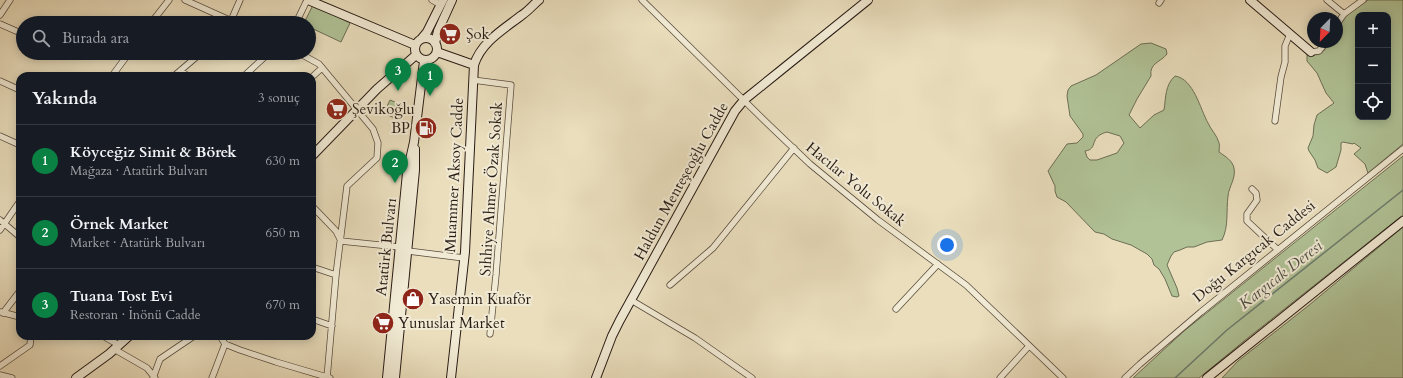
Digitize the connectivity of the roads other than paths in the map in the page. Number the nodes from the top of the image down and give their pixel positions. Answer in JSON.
{"nodes":[{"id":1,"x":10,"y":0,"type":"edge"},
{"id":2,"x":169,"y":0,"type":"edge"},
{"id":3,"x":185,"y":0,"type":"edge"},
{"id":4,"x":240,"y":0,"type":"edge"},
{"id":5,"x":308,"y":0,"type":"edge"},
{"id":6,"x":432,"y":0,"type":"edge"},
{"id":7,"x":452,"y":0,"type":"edge"},
{"id":8,"x":539,"y":0,"type":"edge"},
{"id":9,"x":642,"y":0,"type":"edge"},
{"id":10,"x":868,"y":0,"type":"edge"},
{"id":11,"x":1250,"y":0,"type":"edge"},
{"id":12,"x":1263,"y":0,"type":"edge"},
{"id":13,"x":1327,"y":0,"type":"edge"},
{"id":14,"x":1363,"y":0,"type":"edge"},
{"id":15,"x":442,"y":2,"type":"edge"},
{"id":16,"x":1258,"y":7,"type":"junction"},
{"id":17,"x":1344,"y":14,"type":"joint"},
{"id":18,"x":0,"y":15,"type":"edge"},
{"id":19,"x":156,"y":16,"type":"edge"},
{"id":20,"x":219,"y":16,"type":"edge"},
{"id":21,"x":234,"y":16,"type":"edge"},
{"id":22,"x":300,"y":16,"type":"edge"},
{"id":23,"x":0,"y":24,"type":"edge"},
{"id":24,"x":16,"y":31,"type":"edge"},
{"id":25,"x":1290,"y":34,"type":"junction"},
{"id":26,"x":422,"y":38,"type":"junction"},
{"id":27,"x":435,"y":43,"type":"junction"},
{"id":28,"x":415,"y":45,"type":"junction"},
{"id":29,"x":1322,"y":48,"type":"edge"},
{"id":30,"x":437,"y":52,"type":"junction"},
{"id":31,"x":1312,"y":52,"type":"joint"},
{"id":32,"x":416,"y":55,"type":"junction"},
{"id":33,"x":124,"y":60,"type":"edge"},
{"id":34,"x":193,"y":60,"type":"edge"},
{"id":35,"x":261,"y":60,"type":"edge"},
{"id":36,"x":312,"y":60,"type":"edge"},
{"id":37,"x":424,"y":61,"type":"junction"},
{"id":38,"x":474,"y":65,"type":"junction"},
{"id":39,"x":322,"y":68,"type":"junction"},
{"id":40,"x":181,"y":70,"type":"joint"},
{"id":41,"x":116,"y":72,"type":"edge"},
{"id":42,"x":179,"y":72,"type":"edge"},
{"id":43,"x":248,"y":72,"type":"edge"},
{"id":44,"x":316,"y":73,"type":"edge"},
{"id":45,"x":473,"y":80,"type":"junction"},
{"id":46,"x":0,"y":81,"type":"edge"},
{"id":47,"x":16,"y":88,"type":"edge"},
{"id":48,"x":744,"y":100,"type":"junction"},
{"id":49,"x":358,"y":110,"type":"junction"},
{"id":50,"x":1275,"y":121,"type":"dead end"},
{"id":51,"x":0,"y":136,"type":"edge"},
{"id":52,"x":414,"y":142,"type":"junction"},
{"id":53,"x":16,"y":144,"type":"edge"},
{"id":54,"x":794,"y":148,"type":"junction"},
{"id":55,"x":1403,"y":149,"type":"edge"},
{"id":56,"x":316,"y":152,"type":"edge"},
{"id":57,"x":1252,"y":188,"type":"dead end"},
{"id":58,"x":16,"y":206,"type":"edge"},
{"id":59,"x":316,"y":213,"type":"edge"},
{"id":60,"x":2,"y":221,"type":"edge"},
{"id":61,"x":1403,"y":221,"type":"edge"},
{"id":62,"x":0,"y":230,"type":"edge"},
{"id":63,"x":16,"y":233,"type":"edge"},
{"id":64,"x":341,"y":240,"type":"junction"},
{"id":65,"x":399,"y":247,"type":"junction"},
{"id":66,"x":1278,"y":250,"type":"junction"},
{"id":67,"x":408,"y":251,"type":"junction"},
{"id":68,"x":464,"y":258,"type":"junction"},
{"id":69,"x":938,"y":264,"type":"junction"},
{"id":70,"x":316,"y":268,"type":"edge"},
{"id":71,"x":336,"y":275,"type":"junction"},
{"id":72,"x":670,"y":285,"type":"dead end"},
{"id":73,"x":16,"y":296,"type":"edge"},
{"id":74,"x":631,"y":300,"type":"junction"},
{"id":75,"x":896,"y":308,"type":"dead end"},
{"id":76,"x":2,"y":313,"type":"edge"},
{"id":77,"x":16,"y":316,"type":"edge"},
{"id":78,"x":316,"y":320,"type":"edge"},
{"id":79,"x":332,"y":326,"type":"junction"},
{"id":80,"x":490,"y":334,"type":"dead end"},
{"id":81,"x":31,"y":340,"type":"edge"},
{"id":82,"x":108,"y":340,"type":"edge"},
{"id":83,"x":124,"y":340,"type":"edge"},
{"id":84,"x":188,"y":340,"type":"edge"},
{"id":85,"x":222,"y":340,"type":"edge"},
{"id":86,"x":225,"y":344,"type":"junction"},
{"id":87,"x":1029,"y":346,"type":"junction"},
{"id":88,"x":117,"y":347,"type":"junction"},
{"id":89,"x":0,"y":366,"type":"edge"},
{"id":90,"x":0,"y":375,"type":"edge"},
{"id":91,"x":12,"y":378,"type":"edge"},
{"id":92,"x":76,"y":378,"type":"edge"},
{"id":93,"x":154,"y":378,"type":"edge"},
{"id":94,"x":212,"y":378,"type":"edge"},
{"id":95,"x":329,"y":378,"type":"edge"},
{"id":96,"x":388,"y":378,"type":"edge"},
{"id":97,"x":395,"y":378,"type":"edge"},
{"id":98,"x":450,"y":378,"type":"edge"},
{"id":99,"x":596,"y":378,"type":"edge"},
{"id":100,"x":752,"y":378,"type":"edge"},
{"id":101,"x":1000,"y":378,"type":"edge"},
{"id":102,"x":1063,"y":378,"type":"edge"},
{"id":103,"x":1125,"y":378,"type":"edge"},
{"id":104,"x":1207,"y":378,"type":"edge"}],
"edges":[{"from":1,"to":18,"type":"street"},
{"from":2,"to":19,"type":"street"},
{"from":3,"to":20,"type":"street"},
{"from":4,"to":21,"type":"street"},
{"from":5,"to":22,"type":"street"},
{"from":5,"to":28,"type":"street"},
{"from":6,"to":15,"type":"street"},
{"from":7,"to":27,"type":"street"},
{"from":8,"to":38,"type":"street","name":"Muammer Aksoy Cadde"},
{"from":9,"to":48,"type":"street","name":"Hacılar Yolu Sokak"},
{"from":10,"to":48,"type":"street","name":"Haldun Menteşeoğlu Cadde"},
{"from":11,"to":16,"type":"street"},
{"from":12,"to":16,"type":"street"},
{"from":13,"to":17,"type":"street"},
{"from":14,"to":17,"type":"street"},
{"from":15,"to":26,"type":"street"},
{"from":16,"to":25,"type":"street"},
{"from":23,"to":24,"type":"street"},
{"from":25,"to":31,"type":"street"},
{"from":25,"to":50,"type":"street"},
{"from":26,"to":27,"type":"street"},
{"from":26,"to":28,"type":"street"},
{"from":27,"to":30,"type":"street"},
{"from":28,"to":32,"type":"street"},
{"from":29,"to":31,"type":"street"},
{"from":30,"to":37,"type":"street"},
{"from":30,"to":38,"type":"street"},
{"from":32,"to":37,"type":"street"},
{"from":32,"to":49,"type":"street"},
{"from":33,"to":41,"type":"street"},
{"from":34,"to":40,"type":"street"},
{"from":35,"to":43,"type":"street"},
{"from":36,"to":39,"type":"street"},
{"from":37,"to":52,"type":"street","name":"Atatürk Bulvarı"},
{"from":38,"to":45,"type":"street","name":"Muammer Aksoy Cadde"},
{"from":39,"to":44,"type":"street"},
{"from":39,"to":49,"type":"street"},
{"from":40,"to":42,"type":"street"},
{"from":45,"to":68,"type":"street","name":"Muammer Aksoy Cadde"},
{"from":45,"to":80,"type":"street","name":"Sıhhiye Ahmet Özak Sokak"},
{"from":46,"to":47,"type":"street"},
{"from":48,"to":54,"type":"street","name":"Hacılar Yolu Sokak"},
{"from":48,"to":74,"type":"street","name":"Haldun Menteşeoğlu Cadde"},
{"from":49,"to":56,"type":"street"},
{"from":49,"to":64,"type":"street"},
{"from":51,"to":53,"type":"street"},
{"from":52,"to":65,"type":"street","name":"Atatürk Bulvarı"},
{"from":52,"to":67,"type":"street","name":"Atatürk Bulvarı"},
{"from":54,"to":69,"type":"street","name":"Hacılar Yolu Sokak"},
{"from":54,"to":72,"type":"street"},
{"from":55,"to":66,"type":"street","name":"Doğu Kargıcak Caddesi"},
{"from":57,"to":66,"type":"street"},
{"from":58,"to":60,"type":"street"},
{"from":59,"to":64,"type":"street"},
{"from":60,"to":62,"type":"street"},
{"from":60,"to":63,"type":"street"},
{"from":61,"to":104,"type":"street"},
{"from":64,"to":65,"type":"street"},
{"from":64,"to":71,"type":"street"},
{"from":65,"to":96,"type":"street","name":"Atatürk Bulvarı"},
{"from":66,"to":103,"type":"street","name":"Doğu Kargıcak Caddesi"},
{"from":67,"to":68,"type":"street"},
{"from":67,"to":97,"type":"street","name":"Atatürk Bulvarı"},
{"from":68,"to":98,"type":"street","name":"Muammer Aksoy Cadde"},
{"from":69,"to":75,"type":"street"},
{"from":69,"to":87,"type":"street","name":"Hacılar Yolu Sokak"},
{"from":70,"to":71,"type":"street"},
{"from":71,"to":79,"type":"street"},
{"from":73,"to":76,"type":"street"},
{"from":74,"to":99,"type":"street","name":"Haldun Menteşeoğlu Cadde"},
{"from":74,"to":100,"type":"street"},
{"from":76,"to":77,"type":"street"},
{"from":78,"to":79,"type":"street"},
{"from":79,"to":95,"type":"street"},
{"from":81,"to":89,"type":"street"},
{"from":82,"to":88,"type":"street"},
{"from":83,"to":88,"type":"street"},
{"from":84,"to":93,"type":"street"},
{"from":85,"to":86,"type":"street"},
{"from":86,"to":94,"type":"street"},
{"from":86,"to":95,"type":"street"},
{"from":87,"to":101,"type":"street"},
{"from":87,"to":102,"type":"street","name":"Hacılar Yolu Sokak"},
{"from":88,"to":92,"type":"street"},
{"from":88,"to":93,"type":"street"},
{"from":90,"to":91,"type":"street"}]}
